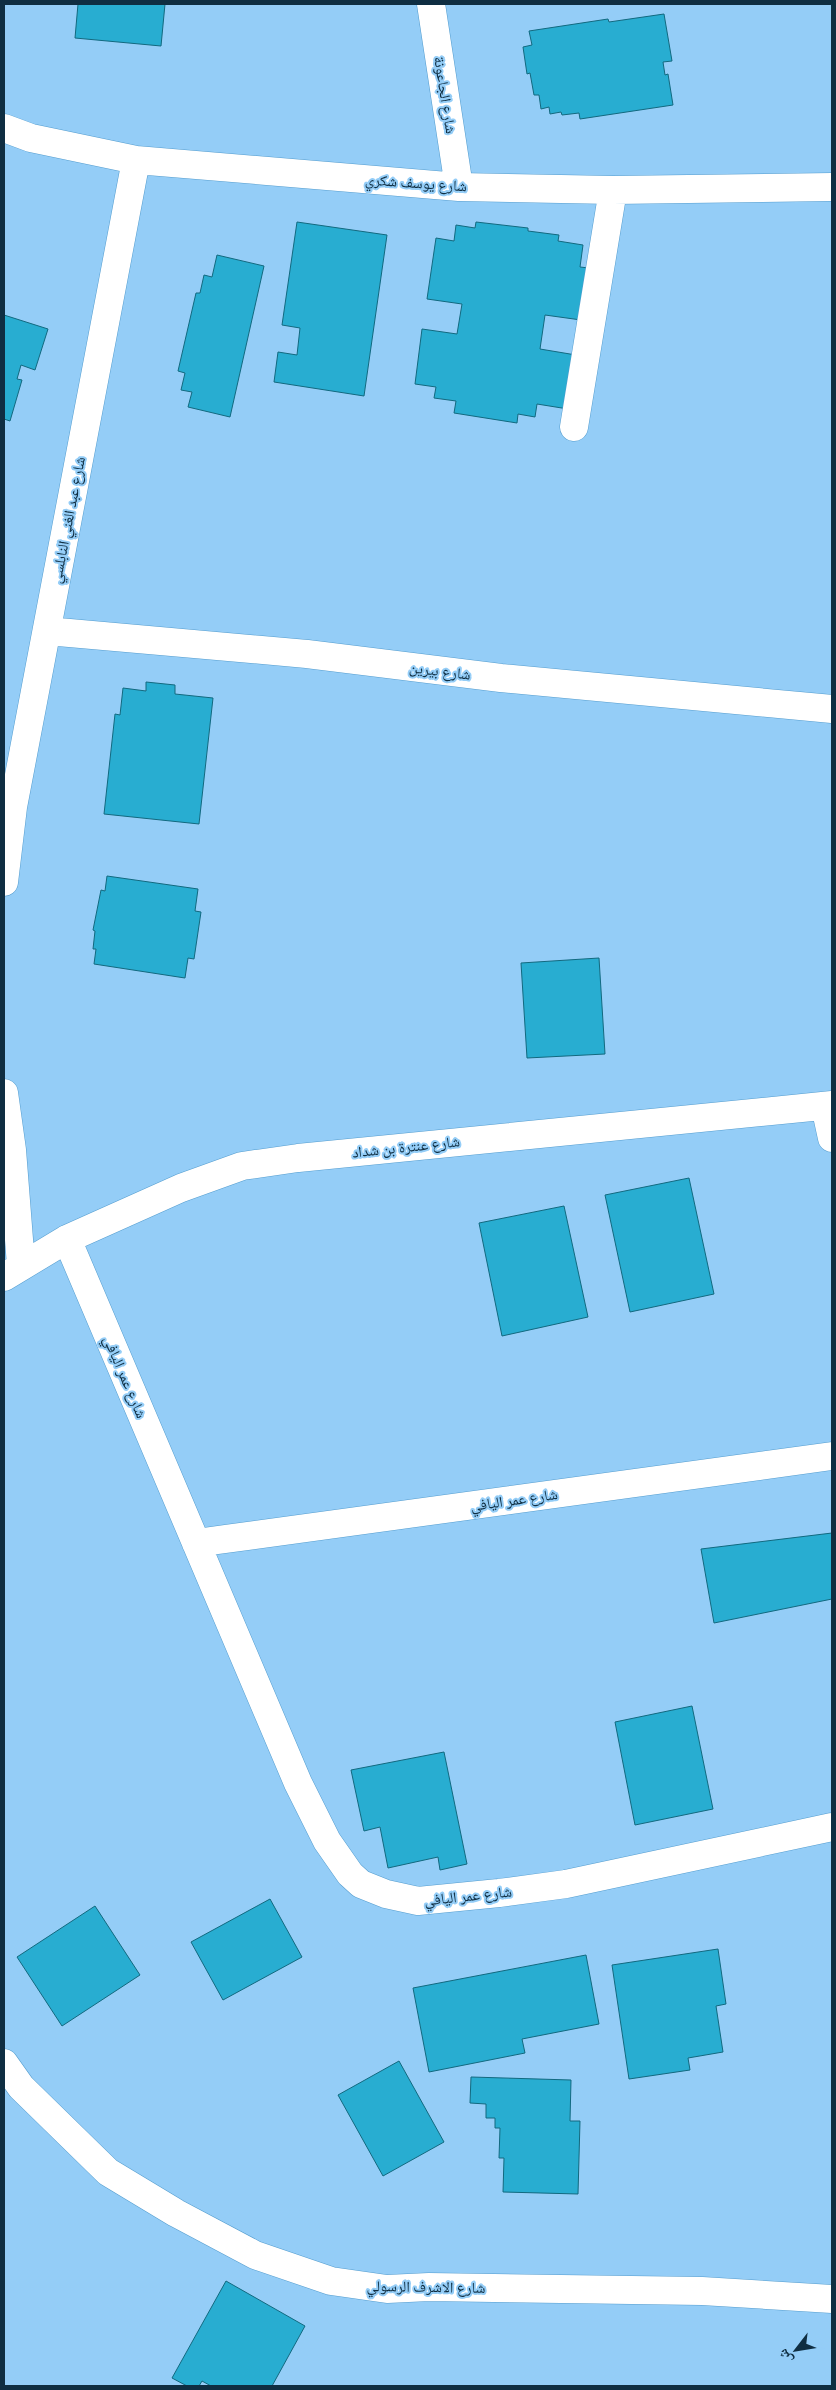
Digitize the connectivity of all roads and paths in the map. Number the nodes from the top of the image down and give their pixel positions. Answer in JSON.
{"nodes":[{"id":1,"x":431,"y":4,"type":"edge"},
{"id":2,"x":4,"y":128,"type":"edge"},
{"id":3,"x":136,"y":160,"type":"junction"},
{"id":4,"x":459,"y":187,"type":"junction"},
{"id":5,"x":832,"y":187,"type":"edge"},
{"id":6,"x":613,"y":190,"type":"junction"},
{"id":7,"x":574,"y":427,"type":"dead end"},
{"id":8,"x":47,"y":631,"type":"junction"},
{"id":9,"x":832,"y":709,"type":"edge"},
{"id":10,"x":7,"y":824,"type":"edge"},
{"id":11,"x":4,"y":882,"type":"edge"},
{"id":12,"x":4,"y":1093,"type":"edge"},
{"id":13,"x":829,"y":1106,"type":"edge"},
{"id":14,"x":832,"y":1138,"type":"edge"},
{"id":15,"x":67,"y":1239,"type":"junction"},
{"id":16,"x":12,"y":1271,"type":"edge"},
{"id":17,"x":832,"y":1456,"type":"edge"},
{"id":18,"x":196,"y":1543,"type":"junction"},
{"id":19,"x":832,"y":1827,"type":"edge"},
{"id":20,"x":4,"y":2063,"type":"edge"},
{"id":21,"x":832,"y":2299,"type":"edge"}],
"edges":[{"from":1,"to":4,"type":"street","name":"شارع الجاعونة"},
{"from":2,"to":3,"type":"street","name":"شارع يوسف شكري"},
{"from":3,"to":4,"type":"street","name":"شارع يوسف شكري"},
{"from":3,"to":8,"type":"street","name":"شارع عبد الغني النابلسي"},
{"from":4,"to":6,"type":"street","name":"شارع يوسف شكري"},
{"from":5,"to":6,"type":"street","name":"شارع يوسف شكري"},
{"from":6,"to":7,"type":"street"},
{"from":8,"to":9,"type":"street","name":"شارع بيرين"},
{"from":8,"to":10,"type":"street","name":"شارع عبد الغني النابلسي"},
{"from":10,"to":11,"type":"street","name":"شارع عبد الغني النابلسي"},
{"from":12,"to":16,"type":"street"},
{"from":13,"to":14,"type":"street"},
{"from":13,"to":15,"type":"street","name":"شارع عنترة بن شداد"},
{"from":15,"to":16,"type":"street","name":"شارع عنترة بن شداد"},
{"from":15,"to":18,"type":"street","name":"شارع عمر اليافي"},
{"from":17,"to":18,"type":"street","name":"شارع عمر اليافي"},
{"from":18,"to":19,"type":"street","name":"شارع عمر اليافي"},
{"from":20,"to":21,"type":"street","name":"شارع الاشرف الرسولي"}]}
